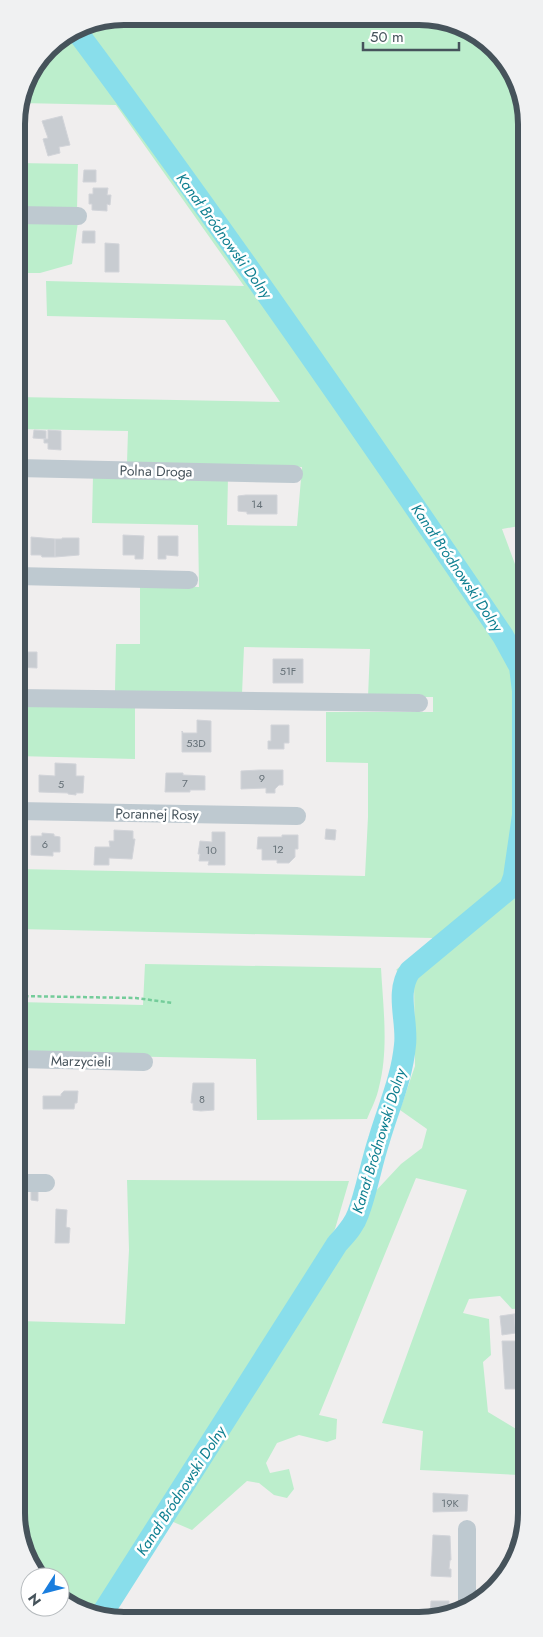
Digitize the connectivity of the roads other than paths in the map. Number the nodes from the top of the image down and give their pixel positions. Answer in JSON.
{"nodes":[{"id":1,"x":25,"y":215,"type":"edge"},
{"id":2,"x":78,"y":216,"type":"dead end"},
{"id":3,"x":25,"y":468,"type":"edge"},
{"id":4,"x":294,"y":474,"type":"dead end"},
{"id":5,"x":25,"y":576,"type":"edge"},
{"id":6,"x":189,"y":580,"type":"dead end"},
{"id":7,"x":25,"y":698,"type":"edge"},
{"id":8,"x":419,"y":703,"type":"dead end"},
{"id":9,"x":25,"y":811,"type":"edge"},
{"id":10,"x":297,"y":816,"type":"dead end"},
{"id":11,"x":25,"y":1060,"type":"edge"},
{"id":12,"x":144,"y":1062,"type":"dead end"},
{"id":13,"x":25,"y":1183,"type":"edge"},
{"id":14,"x":46,"y":1184,"type":"dead end"},
{"id":15,"x":467,"y":1529,"type":"dead end"},
{"id":16,"x":467,"y":1600,"type":"edge"}],
"edges":[{"from":1,"to":2,"type":"street"},
{"from":3,"to":4,"type":"street","name":"Polna Droga"},
{"from":5,"to":6,"type":"street"},
{"from":7,"to":8,"type":"street"},
{"from":9,"to":10,"type":"street","name":"Porannej Rosy"},
{"from":11,"to":12,"type":"street","name":"Marzycieli"},
{"from":13,"to":14,"type":"street"},
{"from":15,"to":16,"type":"street"}]}
